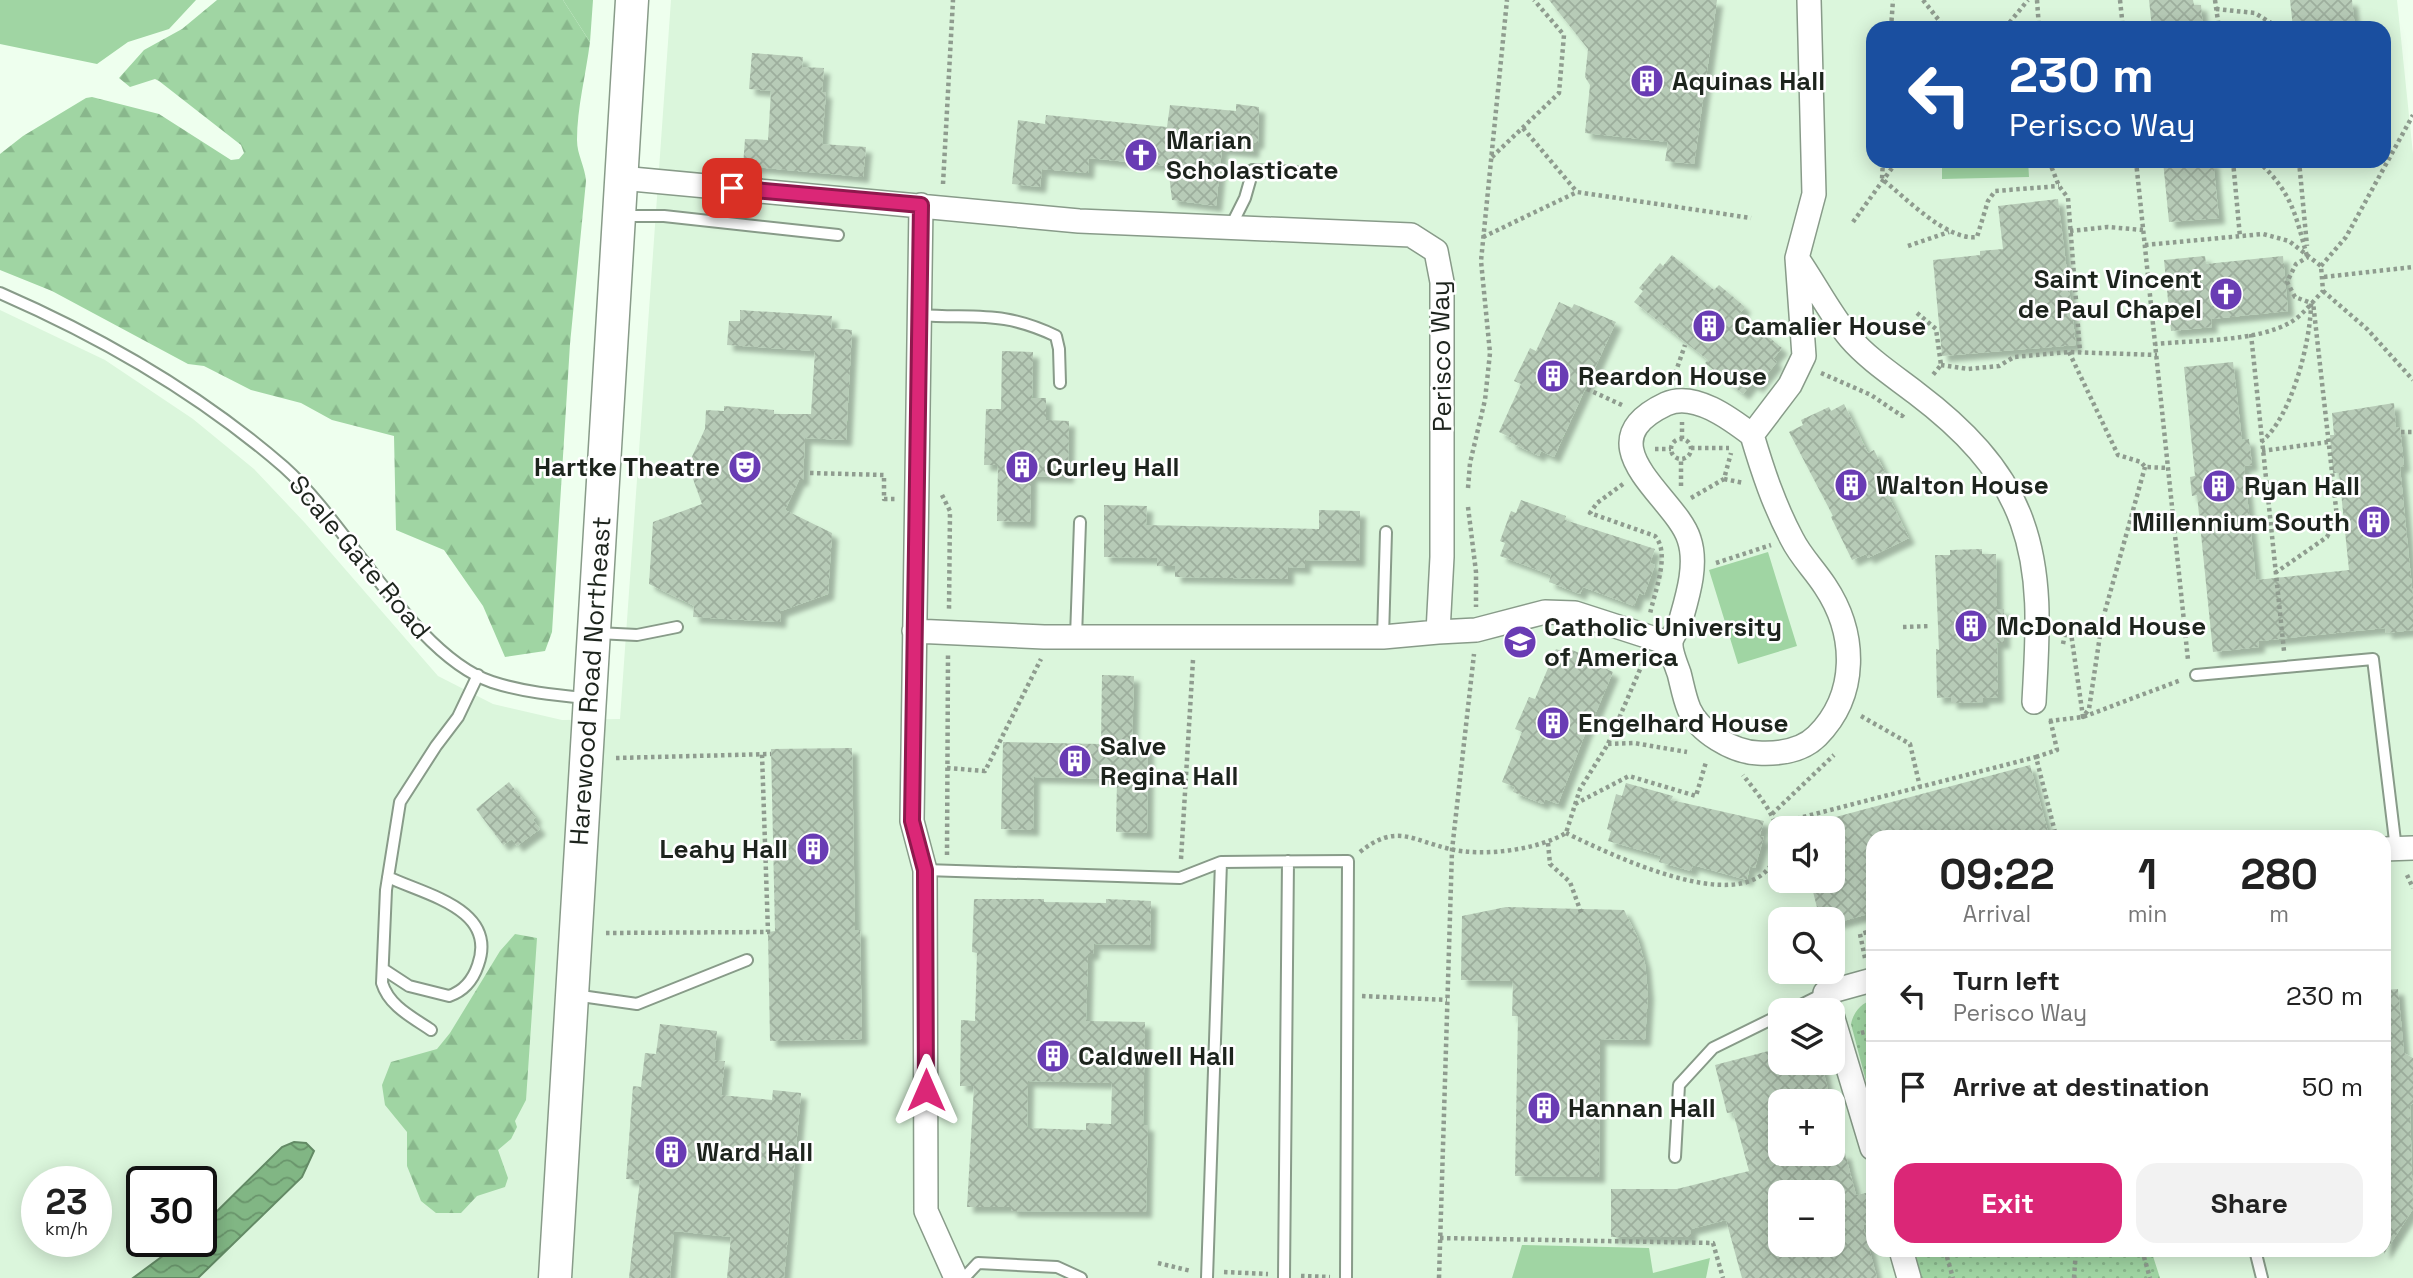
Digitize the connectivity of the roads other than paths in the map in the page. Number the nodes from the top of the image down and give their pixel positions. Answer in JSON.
{"nodes":[{"id":1,"x":632,"y":0,"type":"edge"},
{"id":2,"x":1809,"y":0,"type":"edge"},
{"id":3,"x":1296,"y":172,"type":"dead end"},
{"id":4,"x":621,"y":178,"type":"junction"},
{"id":5,"x":932,"y":206,"type":"junction"},
{"id":6,"x":619,"y":216,"type":"junction"},
{"id":7,"x":1230,"y":228,"type":"junction"},
{"id":8,"x":838,"y":235,"type":"dead end"},
{"id":9,"x":1797,"y":258,"type":"junction"},
{"id":10,"x":0,"y":293,"type":"edge"},
{"id":11,"x":919,"y":315,"type":"junction"},
{"id":12,"x":1060,"y":383,"type":"dead end"},
{"id":13,"x":1752,"y":435,"type":"junction"},
{"id":14,"x":1080,"y":522,"type":"dead end"},
{"id":15,"x":1386,"y":531,"type":"dead end"},
{"id":16,"x":677,"y":627,"type":"dead end"},
{"id":17,"x":914,"y":631,"type":"junction"},
{"id":18,"x":1438,"y":632,"type":"junction"},
{"id":19,"x":593,"y":633,"type":"junction"},
{"id":20,"x":1076,"y":637,"type":"junction"},
{"id":21,"x":1383,"y":637,"type":"junction"},
{"id":22,"x":1660,"y":641,"type":"junction"},
{"id":23,"x":478,"y":675,"type":"junction"},
{"id":24,"x":2196,"y":675,"type":"dead end"},
{"id":25,"x":589,"y":698,"type":"junction"},
{"id":26,"x":2043,"y":707,"type":"road end"},
{"id":27,"x":2398,"y":849,"type":"edge"},
{"id":28,"x":1221,"y":862,"type":"junction"},
{"id":29,"x":1288,"y":862,"type":"junction"},
{"id":30,"x":925,"y":870,"type":"junction"},
{"id":31,"x":388,"y":877,"type":"junction"},
{"id":32,"x":747,"y":960,"type":"dead end"},
{"id":33,"x":383,"y":969,"type":"junction"},
{"id":34,"x":1866,"y":975,"type":"edge"},
{"id":35,"x":572,"y":995,"type":"junction"},
{"id":36,"x":1839,"y":998,"type":"edge"},
{"id":37,"x":1768,"y":1022,"type":"edge"},
{"id":38,"x":431,"y":1030,"type":"dead end"},
{"id":39,"x":1845,"y":1059,"type":"edge"},
{"id":40,"x":1866,"y":1128,"type":"edge"},
{"id":41,"x":1675,"y":1157,"type":"dead end"},
{"id":42,"x":1903,"y":1257,"type":"edge"},
{"id":43,"x":2257,"y":1257,"type":"edge"},
{"id":44,"x":555,"y":1278,"type":"edge"},
{"id":45,"x":956,"y":1278,"type":"edge"},
{"id":46,"x":964,"y":1278,"type":"edge"},
{"id":47,"x":1081,"y":1278,"type":"edge"},
{"id":48,"x":1207,"y":1278,"type":"edge"},
{"id":49,"x":1283,"y":1278,"type":"edge"},
{"id":50,"x":1346,"y":1278,"type":"edge"},
{"id":51,"x":1909,"y":1278,"type":"edge"},
{"id":52,"x":2262,"y":1278,"type":"edge"}],
"edges":[{"from":1,"to":4,"type":"street","name":"Harewood Road Northeast"},
{"from":2,"to":9,"type":"street"},
{"from":3,"to":7,"type":"lane"},
{"from":4,"to":5,"type":"street","name":"Perisco Way"},
{"from":4,"to":6,"type":"street","name":"Harewood Road Northeast"},
{"from":5,"to":7,"type":"street","name":"Perisco Way"},
{"from":5,"to":11,"type":"street"},
{"from":6,"to":8,"type":"lane"},
{"from":6,"to":19,"type":"street","name":"Harewood Road Northeast"},
{"from":7,"to":18,"type":"street","name":"Perisco Way"},
{"from":9,"to":13,"type":"street"},
{"from":9,"to":26,"type":"street"},
{"from":10,"to":23,"type":"lane","name":"Scale Gate Road"},
{"from":11,"to":12,"type":"lane"},
{"from":11,"to":17,"type":"street"},
{"from":13,"to":22,"type":"street"},
{"from":13,"to":22,"type":"street"},
{"from":14,"to":20,"type":"lane"},
{"from":15,"to":21,"type":"lane"},
{"from":16,"to":19,"type":"lane"},
{"from":17,"to":20,"type":"street"},
{"from":17,"to":30,"type":"street"},
{"from":18,"to":21,"type":"street"},
{"from":18,"to":22,"type":"street"},
{"from":19,"to":25,"type":"street","name":"Harewood Road Northeast"},
{"from":20,"to":21,"type":"street"},
{"from":23,"to":25,"type":"lane","name":"Scale Gate Road"},
{"from":23,"to":31,"type":"lane"},
{"from":24,"to":27,"type":"lane"},
{"from":25,"to":35,"type":"street","name":"Harewood Road Northeast"},
{"from":28,"to":29,"type":"lane"},
{"from":28,"to":30,"type":"lane"},
{"from":28,"to":48,"type":"lane"},
{"from":29,"to":49,"type":"lane"},
{"from":29,"to":50,"type":"lane"},
{"from":30,"to":45,"type":"street"},
{"from":31,"to":33,"type":"lane"},
{"from":31,"to":33,"type":"lane"},
{"from":32,"to":35,"type":"lane"},
{"from":33,"to":38,"type":"lane"},
{"from":34,"to":36,"type":"street"},
{"from":35,"to":44,"type":"street","name":"Harewood Road Northeast"},
{"from":37,"to":41,"type":"lane"},
{"from":39,"to":40,"type":"street"},
{"from":42,"to":51,"type":"street"},
{"from":43,"to":52,"type":"lane"},
{"from":46,"to":47,"type":"lane"}]}
